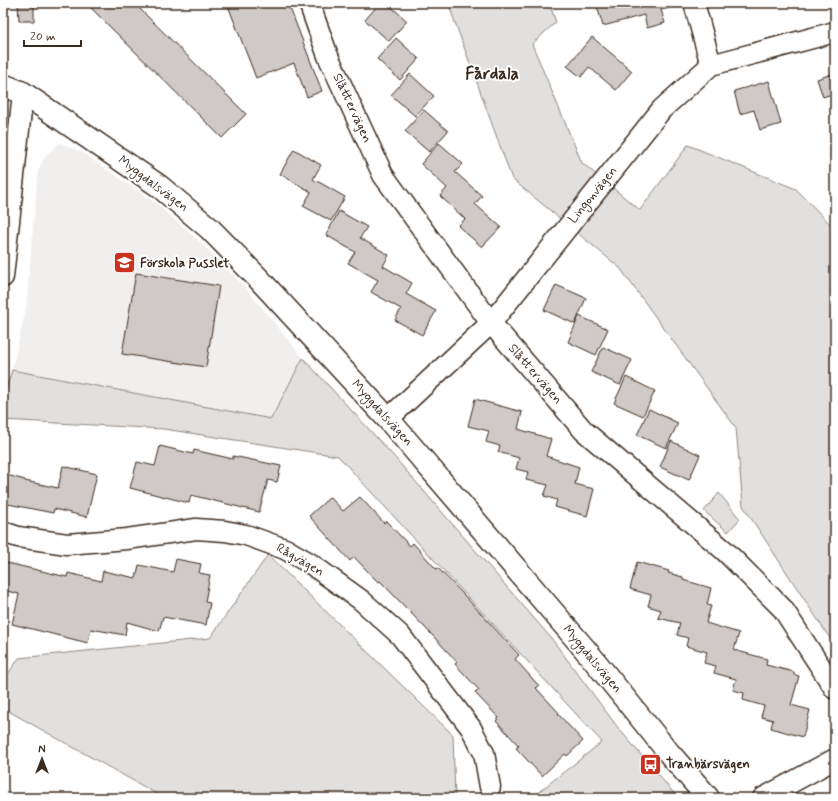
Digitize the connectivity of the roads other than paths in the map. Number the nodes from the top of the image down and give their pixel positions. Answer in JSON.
{"nodes":[{"id":1,"x":310,"y":3,"type":"edge"},
{"id":2,"x":694,"y":3,"type":"edge"},
{"id":3,"x":835,"y":32,"type":"edge"},
{"id":4,"x":711,"y":65,"type":"junction"},
{"id":5,"x":3,"y":85,"type":"edge"},
{"id":6,"x":23,"y":93,"type":"junction"},
{"id":7,"x":3,"y":277,"type":"edge"},
{"id":8,"x":491,"y":323,"type":"junction"},
{"id":9,"x":388,"y":419,"type":"junction"},
{"id":10,"x":3,"y":532,"type":"edge"},
{"id":11,"x":835,"y":690,"type":"edge"},
{"id":12,"x":835,"y":759,"type":"edge"},
{"id":13,"x":490,"y":787,"type":"dead end"},
{"id":14,"x":708,"y":798,"type":"edge"},
{"id":15,"x":763,"y":798,"type":"edge"}],
"edges":[{"from":1,"to":8,"type":"street","name":"Slåttervägen"},
{"from":2,"to":4,"type":"street"},
{"from":3,"to":4,"type":"street","name":"Lingonvägen"},
{"from":4,"to":8,"type":"street","name":"Lingonvägen"},
{"from":5,"to":6,"type":"street","name":"Myggdalsvägen"},
{"from":6,"to":7,"type":"street"},
{"from":6,"to":9,"type":"street","name":"Myggdalsvägen"},
{"from":8,"to":9,"type":"street","name":"Lingonvägen"},
{"from":8,"to":11,"type":"street","name":"Slåttervägen"},
{"from":9,"to":14,"type":"street","name":"Myggdalsvägen"},
{"from":10,"to":13,"type":"street","name":"Rågvägen"},
{"from":12,"to":15,"type":"street"}]}
